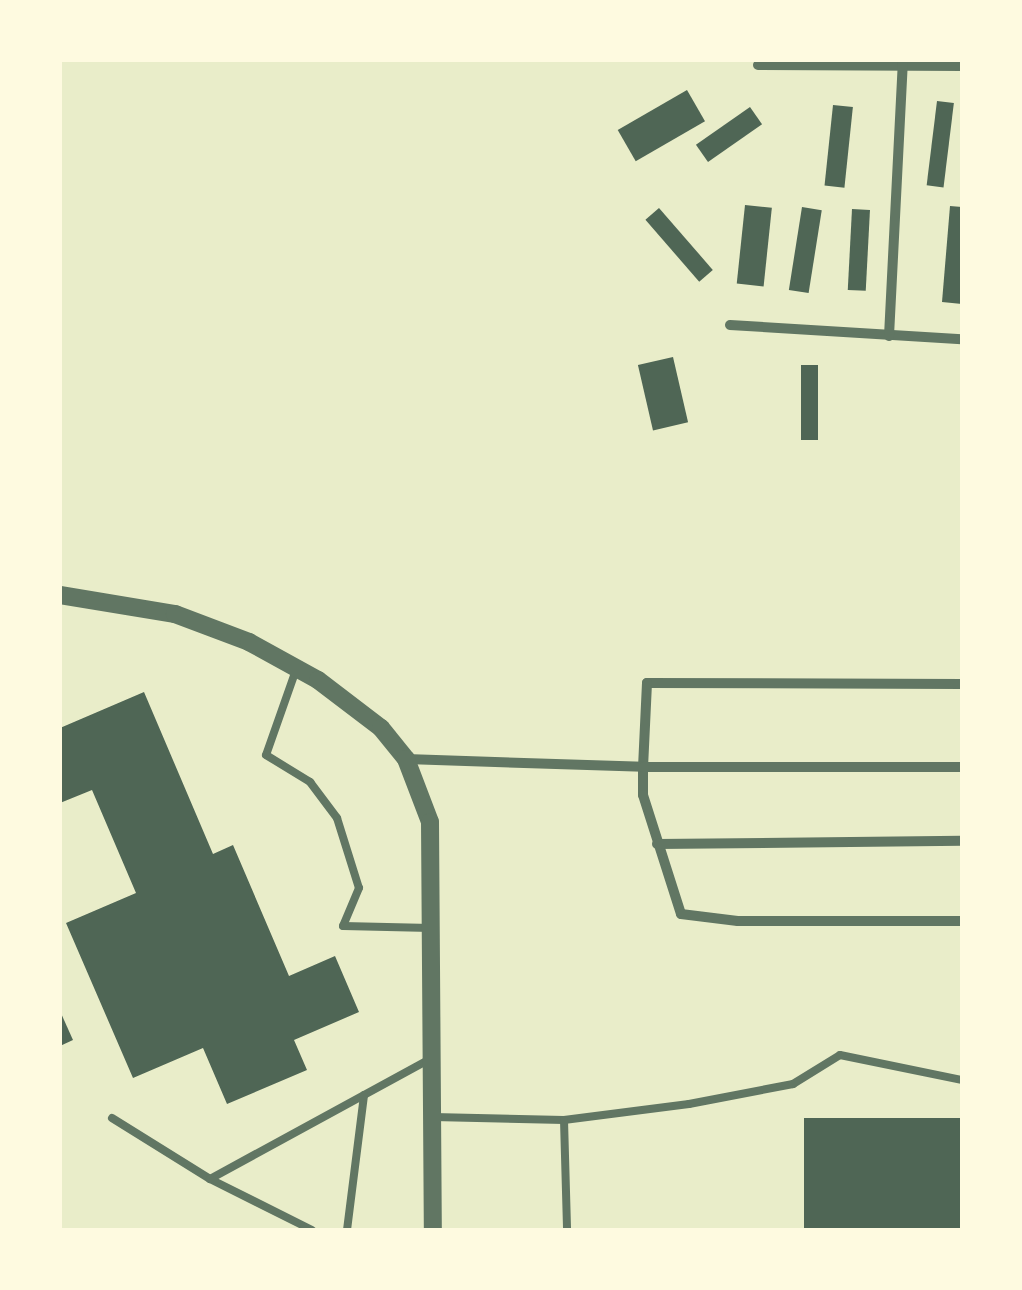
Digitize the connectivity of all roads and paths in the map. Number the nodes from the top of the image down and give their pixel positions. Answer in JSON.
{"nodes":[{"id":1,"x":903,"y":62,"type":"edge"},
{"id":2,"x":758,"y":65,"type":"dead end"},
{"id":3,"x":962,"y":66,"type":"edge"},
{"id":4,"x":730,"y":325,"type":"dead end"},
{"id":5,"x":889,"y":336,"type":"junction"},
{"id":6,"x":962,"y":339,"type":"edge"},
{"id":7,"x":60,"y":595,"type":"edge"},
{"id":8,"x":297,"y":667,"type":"junction"},
{"id":9,"x":962,"y":684,"type":"edge"},
{"id":10,"x":406,"y":758,"type":"junction"},
{"id":11,"x":962,"y":767,"type":"edge"},
{"id":12,"x":643,"y":768,"type":"junction"},
{"id":13,"x":962,"y":841,"type":"edge"},
{"id":14,"x":657,"y":844,"type":"junction"},
{"id":15,"x":962,"y":921,"type":"edge"},
{"id":16,"x":431,"y":928,"type":"junction"},
{"id":17,"x":432,"y":1058,"type":"junction"},
{"id":18,"x":962,"y":1080,"type":"edge"},
{"id":19,"x":364,"y":1095,"type":"junction"},
{"id":20,"x":433,"y":1117,"type":"junction"},
{"id":21,"x":112,"y":1118,"type":"dead end"},
{"id":22,"x":564,"y":1120,"type":"junction"},
{"id":23,"x":210,"y":1179,"type":"junction"},
{"id":24,"x":312,"y":1230,"type":"edge"},
{"id":25,"x":347,"y":1230,"type":"edge"},
{"id":26,"x":433,"y":1230,"type":"edge"},
{"id":27,"x":567,"y":1230,"type":"edge"}],
"edges":[{"from":1,"to":2,"type":"street"},
{"from":1,"to":3,"type":"street"},
{"from":1,"to":5,"type":"street"},
{"from":4,"to":5,"type":"street"},
{"from":5,"to":6,"type":"street"},
{"from":7,"to":8,"type":"street"},
{"from":8,"to":10,"type":"street"},
{"from":8,"to":16,"type":"lane"},
{"from":9,"to":12,"type":"street"},
{"from":10,"to":12,"type":"street"},
{"from":10,"to":16,"type":"street"},
{"from":11,"to":12,"type":"street"},
{"from":12,"to":14,"type":"street"},
{"from":13,"to":14,"type":"street"},
{"from":14,"to":15,"type":"street"},
{"from":16,"to":17,"type":"street"},
{"from":17,"to":19,"type":"lane"},
{"from":17,"to":20,"type":"street"},
{"from":18,"to":22,"type":"lane"},
{"from":19,"to":23,"type":"lane"},
{"from":19,"to":25,"type":"lane"},
{"from":20,"to":22,"type":"lane"},
{"from":20,"to":26,"type":"street"},
{"from":21,"to":23,"type":"lane"},
{"from":22,"to":27,"type":"lane"},
{"from":23,"to":24,"type":"lane"}]}
